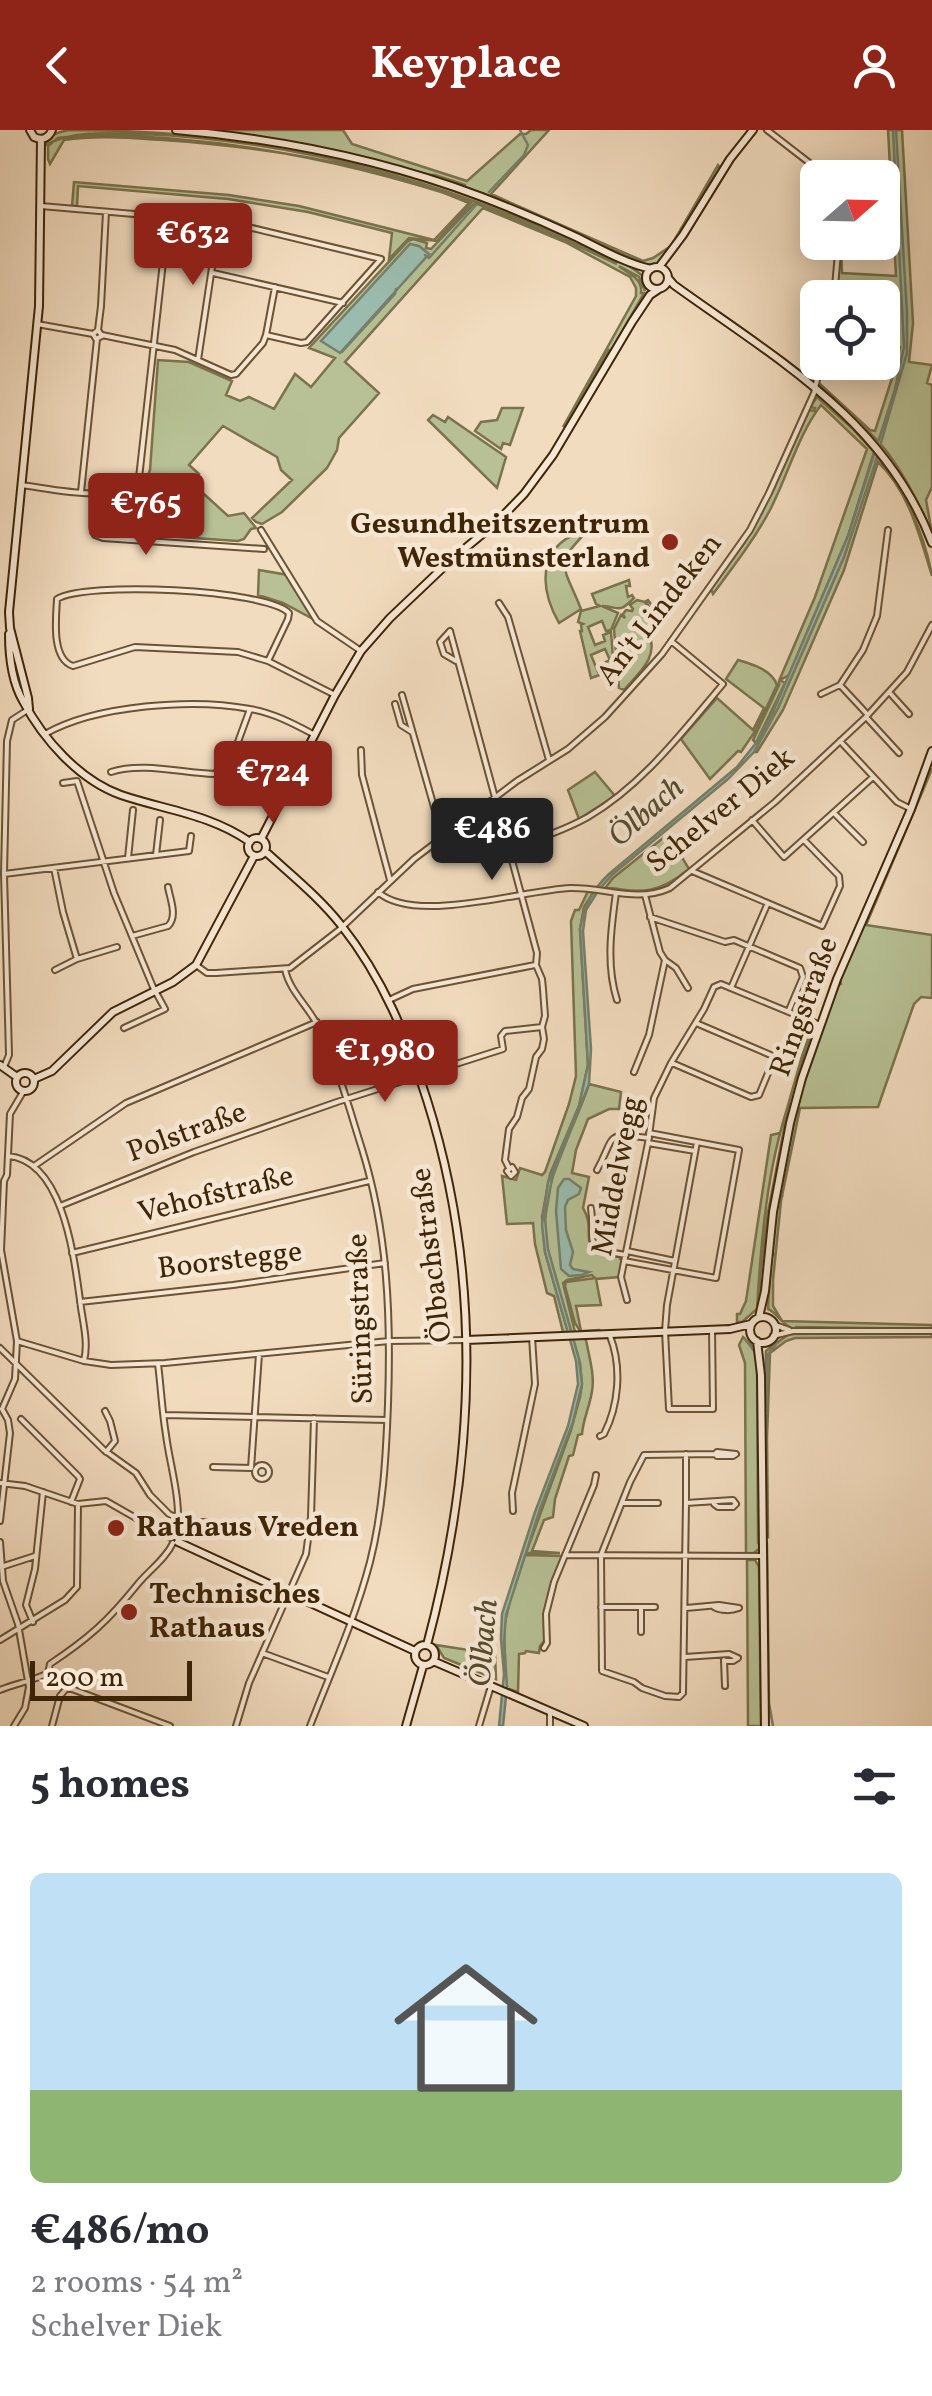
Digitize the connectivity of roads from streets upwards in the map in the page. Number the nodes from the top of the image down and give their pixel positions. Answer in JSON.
{"nodes":[{"id":1,"x":30,"y":130,"type":"edge"},
{"id":2,"x":52,"y":130,"type":"edge"},
{"id":3,"x":176,"y":130,"type":"edge"},
{"id":4,"x":754,"y":130,"type":"edge"},
{"id":5,"x":767,"y":130,"type":"edge"},
{"id":6,"x":41,"y":140,"type":"junction"},
{"id":7,"x":806,"y":160,"type":"edge"},
{"id":8,"x":40,"y":206,"type":"junction"},
{"id":9,"x":106,"y":212,"type":"junction"},
{"id":10,"x":168,"y":217,"type":"junction"},
{"id":11,"x":219,"y":221,"type":"junction"},
{"id":12,"x":213,"y":273,"type":"junction"},
{"id":13,"x":657,"y":274,"type":"junction"},
{"id":14,"x":276,"y":288,"type":"junction"},
{"id":15,"x":661,"y":288,"type":"junction"},
{"id":16,"x":343,"y":303,"type":"junction"},
{"id":17,"x":700,"y":304,"type":"junction"},
{"id":18,"x":632,"y":322,"type":"junction"},
{"id":19,"x":37,"y":324,"type":"junction"},
{"id":20,"x":97,"y":335,"type":"junction"},
{"id":21,"x":266,"y":336,"type":"junction"},
{"id":22,"x":154,"y":345,"type":"junction"},
{"id":23,"x":198,"y":360,"type":"junction"},
{"id":24,"x":817,"y":380,"type":"edge"},
{"id":25,"x":815,"y":388,"type":"junction"},
{"id":26,"x":21,"y":486,"type":"junction"},
{"id":27,"x":81,"y":492,"type":"junction"},
{"id":28,"x":98,"y":493,"type":"junction"},
{"id":29,"x":261,"y":530,"type":"dead end"},
{"id":30,"x":888,"y":530,"type":"dead end"},
{"id":31,"x":932,"y":542,"type":"edge"},
{"id":32,"x":264,"y":548,"type":"dead end"},
{"id":33,"x":499,"y":603,"type":"dead end"},
{"id":34,"x":932,"y":625,"type":"edge"},
{"id":35,"x":671,"y":640,"type":"junction"},
{"id":36,"x":361,"y":651,"type":"junction"},
{"id":37,"x":268,"y":661,"type":"junction"},
{"id":38,"x":458,"y":662,"type":"junction"},
{"id":39,"x":840,"y":684,"type":"junction"},
{"id":40,"x":889,"y":692,"type":"junction"},
{"id":41,"x":821,"y":694,"type":"dead end"},
{"id":42,"x":335,"y":695,"type":"junction"},
{"id":43,"x":402,"y":695,"type":"dead end"},
{"id":44,"x":395,"y":704,"type":"dead end"},
{"id":45,"x":29,"y":709,"type":"junction"},
{"id":46,"x":250,"y":709,"type":"junction"},
{"id":47,"x":910,"y":714,"type":"dead end"},
{"id":48,"x":867,"y":716,"type":"junction"},
{"id":49,"x":412,"y":732,"type":"junction"},
{"id":50,"x":44,"y":734,"type":"junction"},
{"id":51,"x":315,"y":735,"type":"junction"},
{"id":52,"x":840,"y":741,"type":"junction"},
{"id":53,"x":361,"y":750,"type":"dead end"},
{"id":54,"x":932,"y":751,"type":"edge"},
{"id":55,"x":899,"y":753,"type":"dead end"},
{"id":56,"x":549,"y":761,"type":"junction"},
{"id":57,"x":111,"y":772,"type":"dead end"},
{"id":58,"x":873,"y":777,"type":"junction"},
{"id":59,"x":63,"y":784,"type":"dead end"},
{"id":60,"x":494,"y":797,"type":"junction"},
{"id":61,"x":133,"y":810,"type":"dead end"},
{"id":62,"x":911,"y":810,"type":"junction"},
{"id":63,"x":834,"y":813,"type":"junction"},
{"id":64,"x":160,"y":820,"type":"dead end"},
{"id":65,"x":752,"y":820,"type":"junction"},
{"id":66,"x":191,"y":836,"type":"dead end"},
{"id":67,"x":442,"y":836,"type":"junction"},
{"id":68,"x":261,"y":839,"type":"junction"},
{"id":69,"x":804,"y":840,"type":"junction"},
{"id":70,"x":250,"y":842,"type":"junction"},
{"id":71,"x":863,"y":842,"type":"dead end"},
{"id":72,"x":508,"y":848,"type":"junction"},
{"id":73,"x":265,"y":851,"type":"junction"},
{"id":74,"x":156,"y":855,"type":"junction"},
{"id":75,"x":254,"y":856,"type":"junction"},
{"id":76,"x":128,"y":858,"type":"junction"},
{"id":77,"x":103,"y":862,"type":"junction"},
{"id":78,"x":2,"y":864,"type":"edge"},
{"id":79,"x":54,"y":868,"type":"junction"},
{"id":80,"x":692,"y":872,"type":"junction"},
{"id":81,"x":4,"y":874,"type":"junction"},
{"id":82,"x":390,"y":880,"type":"junction"},
{"id":83,"x":168,"y":886,"type":"dead end"},
{"id":84,"x":378,"y":892,"type":"junction"},
{"id":85,"x":616,"y":893,"type":"junction"},
{"id":86,"x":520,"y":895,"type":"junction"},
{"id":87,"x":645,"y":896,"type":"junction"},
{"id":88,"x":768,"y":904,"type":"junction"},
{"id":89,"x":650,"y":918,"type":"junction"},
{"id":90,"x":342,"y":926,"type":"junction"},
{"id":91,"x":132,"y":936,"type":"junction"},
{"id":92,"x":749,"y":946,"type":"junction"},
{"id":93,"x":117,"y":947,"type":"dead end"},
{"id":94,"x":77,"y":959,"type":"junction"},
{"id":95,"x":665,"y":960,"type":"junction"},
{"id":96,"x":536,"y":965,"type":"junction"},
{"id":97,"x":196,"y":966,"type":"junction"},
{"id":98,"x":55,"y":970,"type":"dead end"},
{"id":99,"x":285,"y":970,"type":"junction"},
{"id":100,"x":688,"y":988,"type":"dead end"},
{"id":101,"x":731,"y":988,"type":"junction"},
{"id":102,"x":156,"y":990,"type":"junction"},
{"id":103,"x":389,"y":1000,"type":"junction"},
{"id":104,"x":618,"y":1000,"type":"dead end"},
{"id":105,"x":788,"y":1012,"type":"junction"},
{"id":106,"x":317,"y":1022,"type":"junction"},
{"id":107,"x":696,"y":1022,"type":"junction"},
{"id":108,"x":819,"y":1024,"type":"junction"},
{"id":109,"x":542,"y":1027,"type":"junction"},
{"id":110,"x":124,"y":1028,"type":"dead end"},
{"id":111,"x":671,"y":1062,"type":"junction"},
{"id":112,"x":2,"y":1066,"type":"edge"},
{"id":113,"x":634,"y":1072,"type":"dead end"},
{"id":114,"x":17,"y":1077,"type":"junction"},
{"id":115,"x":416,"y":1077,"type":"junction"},
{"id":116,"x":34,"y":1079,"type":"junction"},
{"id":117,"x":23,"y":1092,"type":"junction"},
{"id":118,"x":347,"y":1100,"type":"junction"},
{"id":119,"x":649,"y":1138,"type":"junction"},
{"id":120,"x":697,"y":1142,"type":"junction"},
{"id":121,"x":696,"y":1152,"type":"junction"},
{"id":122,"x":6,"y":1156,"type":"junction"},
{"id":123,"x":34,"y":1166,"type":"junction"},
{"id":124,"x":509,"y":1168,"type":"dead end"},
{"id":125,"x":597,"y":1170,"type":"dead end"},
{"id":126,"x":371,"y":1180,"type":"junction"},
{"id":127,"x":1,"y":1197,"type":"edge"},
{"id":128,"x":60,"y":1206,"type":"junction"},
{"id":129,"x":591,"y":1208,"type":"dead end"},
{"id":130,"x":72,"y":1254,"type":"junction"},
{"id":131,"x":626,"y":1256,"type":"junction"},
{"id":132,"x":674,"y":1261,"type":"junction"},
{"id":133,"x":386,"y":1263,"type":"junction"},
{"id":134,"x":673,"y":1270,"type":"junction"},
{"id":135,"x":765,"y":1291,"type":"junction"},
{"id":136,"x":627,"y":1300,"type":"dead end"},
{"id":137,"x":80,"y":1302,"type":"junction"},
{"id":138,"x":759,"y":1317,"type":"junction"},
{"id":139,"x":772,"y":1322,"type":"junction"},
{"id":140,"x":712,"y":1329,"type":"junction"},
{"id":141,"x":751,"y":1329,"type":"junction"},
{"id":142,"x":665,"y":1331,"type":"junction"},
{"id":143,"x":794,"y":1331,"type":"junction"},
{"id":144,"x":932,"y":1332,"type":"edge"},
{"id":145,"x":610,"y":1334,"type":"junction"},
{"id":146,"x":774,"y":1336,"type":"junction"},
{"id":147,"x":532,"y":1337,"type":"junction"},
{"id":148,"x":466,"y":1340,"type":"junction"},
{"id":149,"x":17,"y":1341,"type":"junction"},
{"id":150,"x":389,"y":1342,"type":"junction"},
{"id":151,"x":761,"y":1342,"type":"junction"},
{"id":152,"x":0,"y":1348,"type":"edge"},
{"id":153,"x":259,"y":1354,"type":"junction"},
{"id":154,"x":84,"y":1361,"type":"junction"},
{"id":155,"x":158,"y":1364,"type":"junction"},
{"id":156,"x":16,"y":1365,"type":"junction"},
{"id":157,"x":1,"y":1408,"type":"edge"},
{"id":158,"x":105,"y":1411,"type":"dead end"},
{"id":159,"x":164,"y":1415,"type":"junction"},
{"id":160,"x":254,"y":1417,"type":"junction"},
{"id":161,"x":314,"y":1418,"type":"junction"},
{"id":162,"x":20,"y":1419,"type":"dead end"},
{"id":163,"x":387,"y":1420,"type":"junction"},
{"id":164,"x":600,"y":1436,"type":"dead end"},
{"id":165,"x":106,"y":1452,"type":"junction"},
{"id":166,"x":686,"y":1454,"type":"junction"},
{"id":167,"x":714,"y":1454,"type":"dead end"},
{"id":168,"x":212,"y":1467,"type":"dead end"},
{"id":169,"x":596,"y":1475,"type":"dead end"},
{"id":170,"x":2,"y":1483,"type":"edge"},
{"id":171,"x":44,"y":1492,"type":"junction"},
{"id":172,"x":72,"y":1502,"type":"junction"},
{"id":173,"x":622,"y":1503,"type":"junction"},
{"id":174,"x":658,"y":1503,"type":"dead end"},
{"id":175,"x":686,"y":1503,"type":"junction"},
{"id":176,"x":78,"y":1504,"type":"junction"},
{"id":177,"x":736,"y":1504,"type":"dead end"},
{"id":178,"x":513,"y":1511,"type":"dead end"},
{"id":179,"x":178,"y":1520,"type":"junction"},
{"id":180,"x":0,"y":1521,"type":"edge"},
{"id":181,"x":252,"y":1532,"type":"dead end"},
{"id":182,"x":174,"y":1540,"type":"junction"},
{"id":183,"x":0,"y":1542,"type":"edge"},
{"id":184,"x":37,"y":1555,"type":"junction"},
{"id":185,"x":564,"y":1555,"type":"junction"},
{"id":186,"x":601,"y":1556,"type":"junction"},
{"id":187,"x":684,"y":1556,"type":"junction"},
{"id":188,"x":762,"y":1556,"type":"junction"},
{"id":189,"x":1,"y":1567,"type":"edge"},
{"id":190,"x":289,"y":1594,"type":"junction"},
{"id":191,"x":714,"y":1607,"type":"dead end"},
{"id":192,"x":601,"y":1608,"type":"junction"},
{"id":193,"x":640,"y":1608,"type":"junction"},
{"id":194,"x":654,"y":1608,"type":"dead end"},
{"id":195,"x":686,"y":1608,"type":"junction"},
{"id":196,"x":33,"y":1622,"type":"junction"},
{"id":197,"x":351,"y":1622,"type":"junction"},
{"id":198,"x":19,"y":1630,"type":"junction"},
{"id":199,"x":641,"y":1632,"type":"dead end"},
{"id":200,"x":0,"y":1640,"type":"edge"},
{"id":201,"x":426,"y":1645,"type":"junction"},
{"id":202,"x":544,"y":1648,"type":"dead end"},
{"id":203,"x":415,"y":1650,"type":"junction"},
{"id":204,"x":262,"y":1653,"type":"junction"},
{"id":205,"x":685,"y":1657,"type":"junction"},
{"id":206,"x":434,"y":1660,"type":"junction"},
{"id":207,"x":423,"y":1666,"type":"junction"},
{"id":208,"x":329,"y":1678,"type":"junction"},
{"id":209,"x":28,"y":1680,"type":"junction"},
{"id":210,"x":725,"y":1686,"type":"dead end"},
{"id":211,"x":495,"y":1688,"type":"junction"},
{"id":212,"x":0,"y":1690,"type":"edge"},
{"id":213,"x":550,"y":1713,"type":"junction"},
{"id":214,"x":14,"y":1726,"type":"edge"},
{"id":215,"x":52,"y":1726,"type":"edge"},
{"id":216,"x":170,"y":1726,"type":"edge"},
{"id":217,"x":236,"y":1726,"type":"edge"},
{"id":218,"x":310,"y":1726,"type":"edge"},
{"id":219,"x":406,"y":1726,"type":"edge"},
{"id":220,"x":478,"y":1726,"type":"edge"},
{"id":221,"x":550,"y":1726,"type":"edge"},
{"id":222,"x":584,"y":1726,"type":"edge"},
{"id":223,"x":767,"y":1726,"type":"edge"}],
"edges":[{"from":1,"to":6,"type":"street"},
{"from":2,"to":6,"type":"street"},
{"from":3,"to":13,"type":"street"},
{"from":4,"to":13,"type":"street"},
{"from":5,"to":7,"type":"street"},
{"from":6,"to":8,"type":"street"},
{"from":8,"to":9,"type":"street"},
{"from":8,"to":19,"type":"street"},
{"from":9,"to":10,"type":"street"},
{"from":9,"to":20,"type":"street"},
{"from":10,"to":11,"type":"street"},
{"from":10,"to":22,"type":"street"},
{"from":11,"to":12,"type":"street"},
{"from":11,"to":16,"type":"street"},
{"from":12,"to":14,"type":"street"},
{"from":12,"to":23,"type":"street"},
{"from":13,"to":15,"type":"street"},
{"from":13,"to":15,"type":"street"},
{"from":13,"to":17,"type":"street"},
{"from":13,"to":18,"type":"street"},
{"from":14,"to":16,"type":"street"},
{"from":14,"to":21,"type":"street"},
{"from":15,"to":17,"type":"street"},
{"from":15,"to":18,"type":"street"},
{"from":16,"to":21,"type":"street"},
{"from":17,"to":25,"type":"street"},
{"from":18,"to":36,"type":"street"},
{"from":19,"to":20,"type":"street"},
{"from":19,"to":26,"type":"street"},
{"from":20,"to":22,"type":"street"},
{"from":20,"to":27,"type":"street"},
{"from":21,"to":23,"type":"street"},
{"from":22,"to":23,"type":"street"},
{"from":22,"to":28,"type":"street"},
{"from":24,"to":25,"type":"street","name":"An't Lindeken"},
{"from":25,"to":31,"type":"street"},
{"from":25,"to":35,"type":"street","name":"An't Lindeken"},
{"from":26,"to":27,"type":"street"},
{"from":26,"to":45,"type":"street"},
{"from":27,"to":28,"type":"street"},
{"from":28,"to":32,"type":"street"},
{"from":29,"to":36,"type":"street"},
{"from":30,"to":39,"type":"street"},
{"from":33,"to":56,"type":"street"},
{"from":34,"to":40,"type":"street","name":"Schelver Diek"},
{"from":35,"to":56,"type":"street","name":"An't Lindeken"},
{"from":35,"to":72,"type":"street"},
{"from":36,"to":42,"type":"street"},
{"from":37,"to":37,"type":"street"},
{"from":37,"to":42,"type":"street"},
{"from":38,"to":38,"type":"street"},
{"from":38,"to":60,"type":"street"},
{"from":39,"to":41,"type":"street"},
{"from":39,"to":48,"type":"street"},
{"from":40,"to":47,"type":"street"},
{"from":40,"to":48,"type":"street","name":"Schelver Diek"},
{"from":42,"to":51,"type":"street"},
{"from":43,"to":49,"type":"street"},
{"from":44,"to":49,"type":"street"},
{"from":45,"to":50,"type":"street"},
{"from":45,"to":78,"type":"street"},
{"from":46,"to":50,"type":"street"},
{"from":46,"to":51,"type":"street"},
{"from":46,"to":57,"type":"street"},
{"from":48,"to":52,"type":"street","name":"Schelver Diek"},
{"from":48,"to":55,"type":"street"},
{"from":49,"to":67,"type":"street"},
{"from":50,"to":70,"type":"street"},
{"from":51,"to":68,"type":"street"},
{"from":52,"to":58,"type":"street"},
{"from":52,"to":65,"type":"street","name":"Schelver Diek"},
{"from":53,"to":82,"type":"street"},
{"from":54,"to":62,"type":"street","name":"Ringstraße"},
{"from":56,"to":60,"type":"street","name":"An't Lindeken"},
{"from":58,"to":62,"type":"street"},
{"from":58,"to":63,"type":"street"},
{"from":59,"to":77,"type":"street"},
{"from":60,"to":67,"type":"street","name":"An't Lindeken"},
{"from":60,"to":72,"type":"street"},
{"from":61,"to":76,"type":"street"},
{"from":62,"to":108,"type":"street","name":"Ringstraße"},
{"from":63,"to":69,"type":"street"},
{"from":63,"to":71,"type":"street"},
{"from":64,"to":74,"type":"street"},
{"from":65,"to":69,"type":"street"},
{"from":65,"to":80,"type":"street","name":"Schelver Diek"},
{"from":66,"to":74,"type":"street"},
{"from":67,"to":82,"type":"street","name":"An't Lindeken"},
{"from":68,"to":70,"type":"street"},
{"from":68,"to":73,"type":"street"},
{"from":69,"to":88,"type":"street"},
{"from":70,"to":75,"type":"street"},
{"from":72,"to":86,"type":"street"},
{"from":73,"to":75,"type":"street"},
{"from":73,"to":90,"type":"street","name":"Ölbachstraße"},
{"from":74,"to":76,"type":"street"},
{"from":75,"to":97,"type":"street"},
{"from":76,"to":77,"type":"street"},
{"from":77,"to":79,"type":"street"},
{"from":77,"to":91,"type":"street"},
{"from":78,"to":81,"type":"street"},
{"from":79,"to":81,"type":"street"},
{"from":79,"to":94,"type":"street"},
{"from":80,"to":87,"type":"street","name":"Schelver Diek"},
{"from":80,"to":88,"type":"street"},
{"from":81,"to":112,"type":"street"},
{"from":82,"to":84,"type":"street","name":"An't Lindeken"},
{"from":83,"to":91,"type":"street"},
{"from":84,"to":86,"type":"street","name":"Schelver Diek"},
{"from":84,"to":90,"type":"street","name":"An't Lindeken"},
{"from":85,"to":86,"type":"street","name":"Schelver Diek"},
{"from":85,"to":87,"type":"street","name":"Schelver Diek"},
{"from":85,"to":104,"type":"street"},
{"from":86,"to":96,"type":"street"},
{"from":87,"to":89,"type":"street"},
{"from":88,"to":92,"type":"street","name":"Middelwegg"},
{"from":89,"to":92,"type":"street"},
{"from":89,"to":95,"type":"street"},
{"from":90,"to":99,"type":"street","name":"An't Lindeken"},
{"from":90,"to":103,"type":"street","name":"Ölbachstraße"},
{"from":91,"to":102,"type":"street"},
{"from":92,"to":101,"type":"street","name":"Middelwegg"},
{"from":92,"to":105,"type":"street"},
{"from":93,"to":94,"type":"street"},
{"from":94,"to":98,"type":"street"},
{"from":95,"to":100,"type":"street"},
{"from":95,"to":113,"type":"street"},
{"from":96,"to":103,"type":"street"},
{"from":96,"to":109,"type":"street"},
{"from":97,"to":99,"type":"street"},
{"from":97,"to":102,"type":"street"},
{"from":99,"to":106,"type":"street","name":"Süringstraße"},
{"from":101,"to":105,"type":"street"},
{"from":101,"to":107,"type":"street","name":"Middelwegg"},
{"from":102,"to":110,"type":"street"},
{"from":102,"to":116,"type":"street"},
{"from":103,"to":115,"type":"street","name":"Ölbachstraße"},
{"from":105,"to":108,"type":"street"},
{"from":106,"to":118,"type":"street","name":"Süringstraße"},
{"from":106,"to":123,"type":"street"},
{"from":107,"to":111,"type":"street","name":"Middelwegg"},
{"from":107,"to":111,"type":"street","name":"Middelwegg"},
{"from":108,"to":135,"type":"street","name":"Ringstraße"},
{"from":109,"to":115,"type":"street","name":"Polstraße"},
{"from":109,"to":124,"type":"street"},
{"from":111,"to":119,"type":"street","name":"Middelwegg"},
{"from":112,"to":114,"type":"street"},
{"from":114,"to":116,"type":"street"},
{"from":114,"to":117,"type":"street"},
{"from":115,"to":118,"type":"street","name":"Polstraße"},
{"from":115,"to":148,"type":"street","name":"Ölbachstraße"},
{"from":116,"to":117,"type":"street"},
{"from":117,"to":122,"type":"street"},
{"from":118,"to":126,"type":"street","name":"Süringstraße"},
{"from":118,"to":128,"type":"street","name":"Polstraße"},
{"from":119,"to":120,"type":"street"},
{"from":119,"to":121,"type":"street"},
{"from":119,"to":125,"type":"street"},
{"from":119,"to":131,"type":"street","name":"Middelwegg"},
{"from":120,"to":121,"type":"street"},
{"from":120,"to":134,"type":"street"},
{"from":121,"to":132,"type":"street"},
{"from":122,"to":123,"type":"street"},
{"from":122,"to":127,"type":"street"},
{"from":123,"to":128,"type":"street"},
{"from":126,"to":130,"type":"street","name":"Vehofstraße"},
{"from":126,"to":133,"type":"street","name":"Süringstraße"},
{"from":127,"to":149,"type":"street"},
{"from":128,"to":130,"type":"street"},
{"from":129,"to":131,"type":"street"},
{"from":130,"to":137,"type":"street"},
{"from":131,"to":132,"type":"street"},
{"from":131,"to":134,"type":"street"},
{"from":131,"to":136,"type":"street","name":"Middelwegg"},
{"from":132,"to":134,"type":"street"},
{"from":133,"to":137,"type":"street","name":"Boorstegge"},
{"from":133,"to":150,"type":"street","name":"Süringstraße"},
{"from":134,"to":142,"type":"street"},
{"from":135,"to":138,"type":"street","name":"Ringstraße"},
{"from":135,"to":139,"type":"street","name":"Ringstraße"},
{"from":137,"to":154,"type":"street"},
{"from":138,"to":139,"type":"street"},
{"from":138,"to":141,"type":"street"},
{"from":139,"to":143,"type":"street"},
{"from":139,"to":146,"type":"street","name":"Ringstraße"},
{"from":140,"to":141,"type":"street"},
{"from":140,"to":142,"type":"street"},
{"from":140,"to":142,"type":"street"},
{"from":141,"to":151,"type":"street"},
{"from":142,"to":145,"type":"street"},
{"from":143,"to":144,"type":"street"},
{"from":143,"to":146,"type":"street"},
{"from":145,"to":147,"type":"street"},
{"from":145,"to":164,"type":"street"},
{"from":146,"to":151,"type":"street"},
{"from":147,"to":148,"type":"street"},
{"from":147,"to":178,"type":"street"},
{"from":148,"to":150,"type":"street"},
{"from":148,"to":201,"type":"street","name":"Ölbachstraße"},
{"from":149,"to":154,"type":"street"},
{"from":149,"to":156,"type":"street"},
{"from":150,"to":153,"type":"street"},
{"from":150,"to":163,"type":"street","name":"Süringstraße"},
{"from":151,"to":188,"type":"street"},
{"from":152,"to":156,"type":"street"},
{"from":153,"to":155,"type":"street"},
{"from":153,"to":160,"type":"street"},
{"from":154,"to":155,"type":"street"},
{"from":155,"to":159,"type":"street"},
{"from":156,"to":157,"type":"street"},
{"from":156,"to":165,"type":"street"},
{"from":157,"to":170,"type":"street"},
{"from":158,"to":165,"type":"street"},
{"from":159,"to":160,"type":"street"},
{"from":159,"to":179,"type":"street"},
{"from":160,"to":161,"type":"street"},
{"from":160,"to":168,"type":"street"},
{"from":161,"to":163,"type":"street"},
{"from":161,"to":190,"type":"street"},
{"from":162,"to":172,"type":"street"},
{"from":163,"to":197,"type":"street","name":"Süringstraße"},
{"from":165,"to":179,"type":"street"},
{"from":166,"to":167,"type":"street"},
{"from":166,"to":173,"type":"street"},
{"from":166,"to":175,"type":"street"},
{"from":169,"to":185,"type":"street"},
{"from":170,"to":171,"type":"street"},
{"from":170,"to":180,"type":"street"},
{"from":171,"to":172,"type":"street"},
{"from":171,"to":184,"type":"street"},
{"from":172,"to":176,"type":"street"},
{"from":173,"to":174,"type":"street"},
{"from":173,"to":186,"type":"street"},
{"from":175,"to":177,"type":"street"},
{"from":175,"to":187,"type":"street"},
{"from":176,"to":182,"type":"street"},
{"from":176,"to":196,"type":"street"},
{"from":179,"to":181,"type":"street"},
{"from":179,"to":182,"type":"street"},
{"from":182,"to":190,"type":"street"},
{"from":182,"to":209,"type":"street"},
{"from":183,"to":189,"type":"street"},
{"from":184,"to":189,"type":"street"},
{"from":184,"to":196,"type":"street"},
{"from":185,"to":186,"type":"street"},
{"from":185,"to":202,"type":"street"},
{"from":186,"to":187,"type":"street"},
{"from":186,"to":192,"type":"street"},
{"from":187,"to":188,"type":"street"},
{"from":187,"to":195,"type":"street"},
{"from":188,"to":223,"type":"street"},
{"from":189,"to":198,"type":"street"},
{"from":190,"to":197,"type":"street"},
{"from":190,"to":204,"type":"street"},
{"from":191,"to":195,"type":"street"},
{"from":192,"to":193,"type":"street"},
{"from":192,"to":205,"type":"street"},
{"from":193,"to":194,"type":"street"},
{"from":193,"to":199,"type":"street"},
{"from":195,"to":205,"type":"street"},
{"from":196,"to":198,"type":"street"},
{"from":197,"to":203,"type":"street"},
{"from":197,"to":208,"type":"street","name":"Süringstraße"},
{"from":198,"to":200,"type":"street"},
{"from":198,"to":209,"type":"street"},
{"from":201,"to":203,"type":"street"},
{"from":201,"to":206,"type":"street"},
{"from":203,"to":207,"type":"street"},
{"from":204,"to":208,"type":"street"},
{"from":204,"to":217,"type":"street"},
{"from":205,"to":210,"type":"street"},
{"from":206,"to":207,"type":"street"},
{"from":206,"to":211,"type":"street"},
{"from":207,"to":219,"type":"street"},
{"from":208,"to":218,"type":"street","name":"Süringstraße"},
{"from":209,"to":212,"type":"street"},
{"from":209,"to":214,"type":"street"},
{"from":211,"to":213,"type":"street"},
{"from":211,"to":220,"type":"street"},
{"from":213,"to":221,"type":"street"},
{"from":213,"to":222,"type":"street"},
{"from":215,"to":216,"type":"street"}]}
